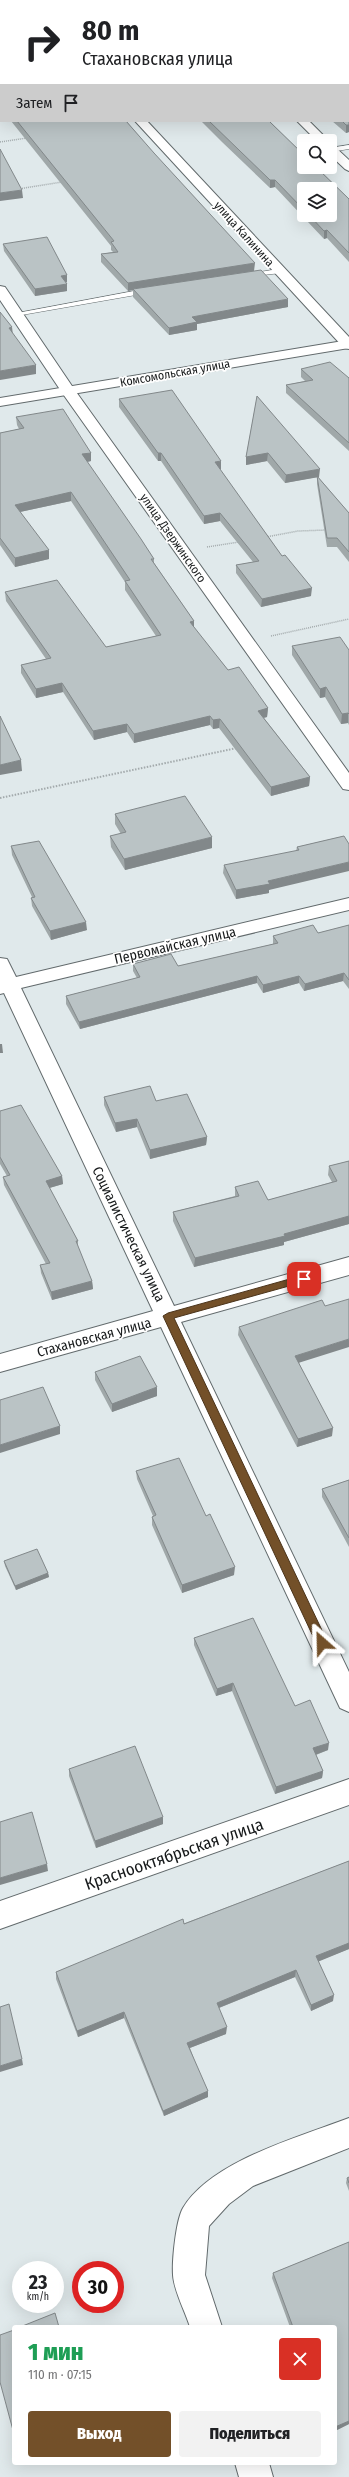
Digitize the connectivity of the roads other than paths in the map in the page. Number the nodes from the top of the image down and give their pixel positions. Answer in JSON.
{"nodes":[{"id":1,"x":142,"y":122,"type":"edge"},
{"id":2,"x":304,"y":122,"type":"edge"},
{"id":3,"x":316,"y":134,"type":"edge"},
{"id":4,"x":349,"y":147,"type":"edge"},
{"id":5,"x":337,"y":148,"type":"edge"},
{"id":6,"x":337,"y":155,"type":"edge"},
{"id":7,"x":349,"y":167,"type":"edge"},
{"id":8,"x":278,"y":271,"type":"junction"},
{"id":9,"x":240,"y":276,"type":"edge"},
{"id":10,"x":157,"y":289,"type":"edge"},
{"id":11,"x":0,"y":290,"type":"edge"},
{"id":12,"x":16,"y":314,"type":"junction"},
{"id":13,"x":349,"y":344,"type":"edge"},
{"id":14,"x":68,"y":391,"type":"junction"},
{"id":15,"x":0,"y":402,"type":"edge"},
{"id":16,"x":349,"y":785,"type":"edge"},
{"id":17,"x":349,"y":904,"type":"edge"},
{"id":18,"x":0,"y":964,"type":"edge"},
{"id":19,"x":5,"y":985,"type":"edge"},
{"id":20,"x":349,"y":1266,"type":"edge"},
{"id":21,"x":168,"y":1316,"type":"junction"},
{"id":22,"x":0,"y":1363,"type":"edge"},
{"id":23,"x":349,"y":1700,"type":"edge"},
{"id":24,"x":349,"y":1792,"type":"edge"},
{"id":25,"x":0,"y":1915,"type":"edge"},
{"id":26,"x":349,"y":2133,"type":"edge"},
{"id":27,"x":205,"y":2325,"type":"edge"},
{"id":28,"x":253,"y":2465,"type":"edge"},
{"id":29,"x":256,"y":2477,"type":"edge"}],
"edges":[{"from":1,"to":8,"type":"street","name":"улица Калинина"},
{"from":2,"to":3,"type":"street"},
{"from":4,"to":5,"type":"lane"},
{"from":6,"to":7,"type":"street"},
{"from":8,"to":9,"type":"lane"},
{"from":8,"to":13,"type":"street","name":"улица Калинина"},
{"from":10,"to":12,"type":"lane"},
{"from":11,"to":12,"type":"street","name":"улица Дзержинского"},
{"from":12,"to":14,"type":"street","name":"улица Дзержинского"},
{"from":13,"to":14,"type":"street","name":"Комсомольская улица"},
{"from":14,"to":15,"type":"street","name":"Комсомольская улица"},
{"from":14,"to":16,"type":"street","name":"улица Дзержинского"},
{"from":17,"to":19,"type":"street","name":"Первомайская улица"},
{"from":18,"to":19,"type":"street","name":"Социалистическая улица"},
{"from":19,"to":21,"type":"street","name":"Социалистическая улица"},
{"from":20,"to":21,"type":"street","name":"Стахановская улица"},
{"from":21,"to":22,"type":"street","name":"Стахановская улица"},
{"from":21,"to":23,"type":"street","name":"Социалистическая улица"},
{"from":24,"to":25,"type":"street","name":"Краснооктябрьская улица"},
{"from":26,"to":27,"type":"street"},
{"from":28,"to":29,"type":"street"}]}
